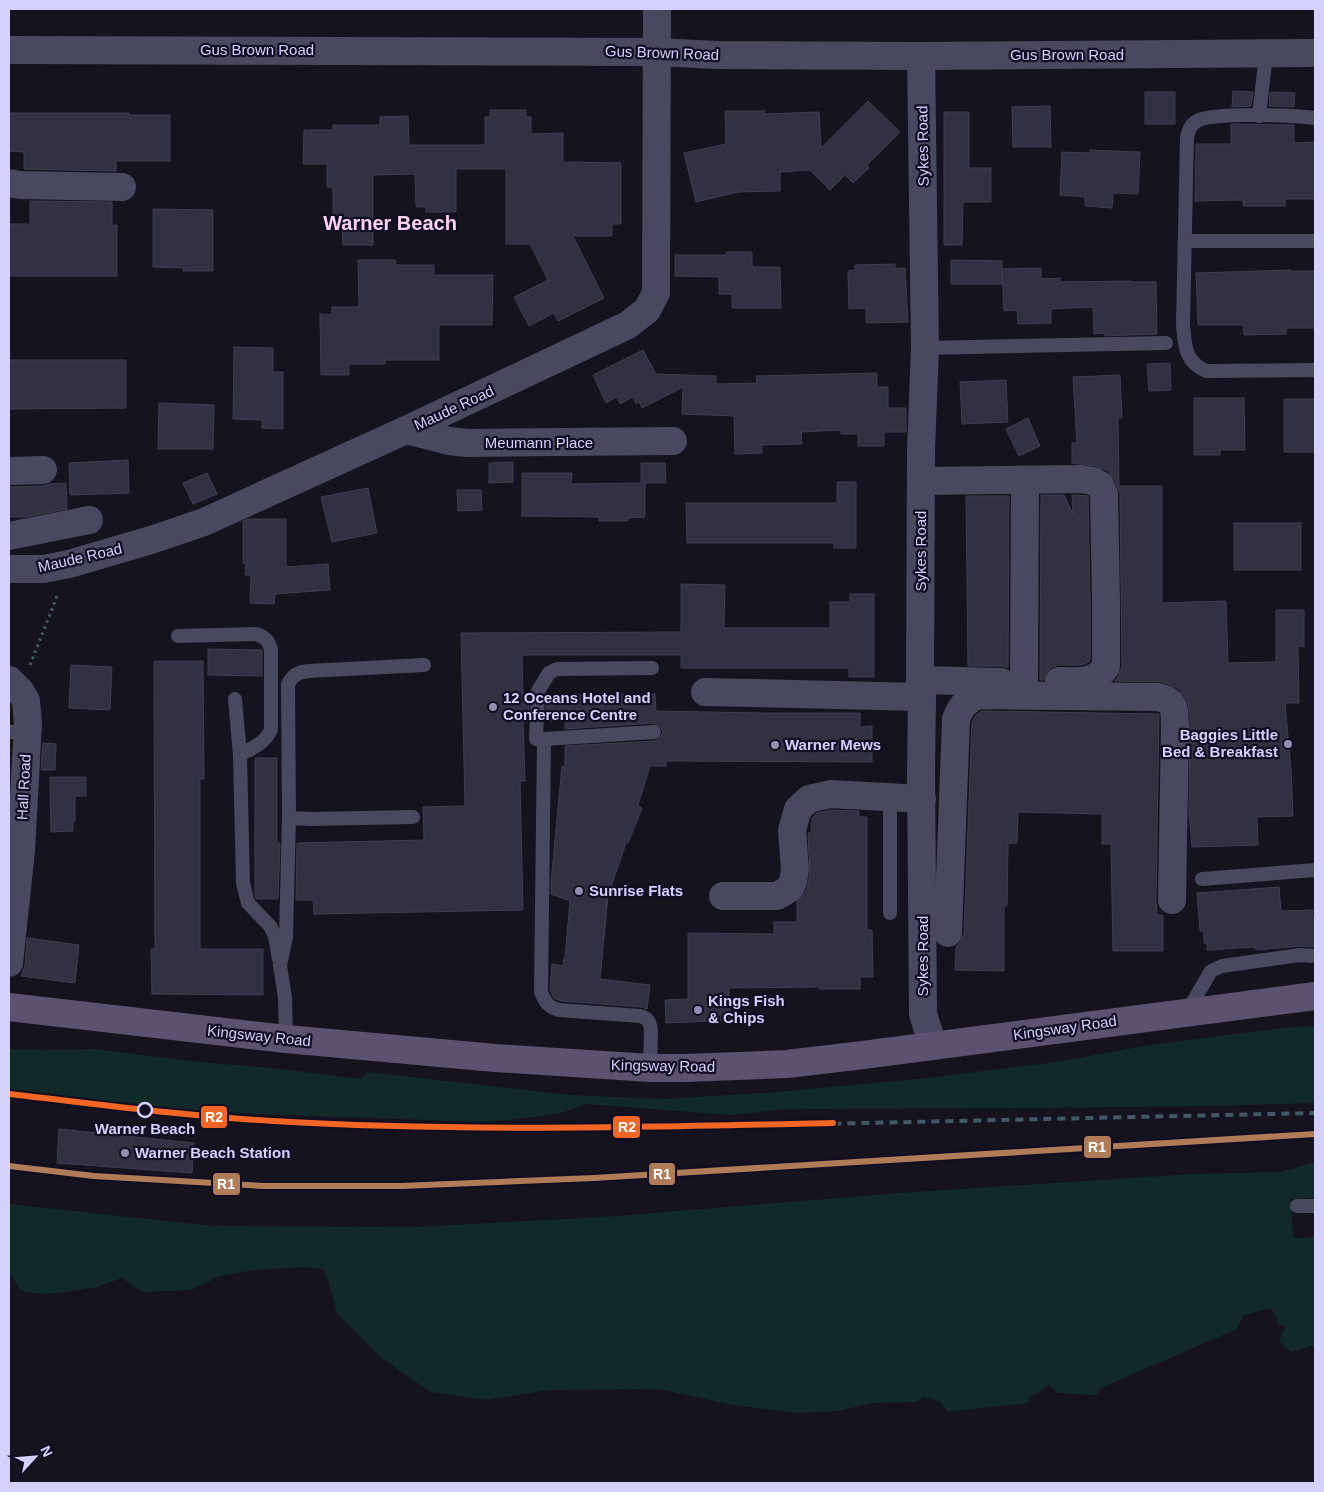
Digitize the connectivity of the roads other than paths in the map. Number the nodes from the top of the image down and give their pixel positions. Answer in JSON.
{"nodes":[{"id":1,"x":657,"y":9,"type":"edge"},
{"id":2,"x":9,"y":50,"type":"edge"},
{"id":3,"x":656,"y":52,"type":"junction"},
{"id":4,"x":1266,"y":54,"type":"junction"},
{"id":5,"x":1315,"y":54,"type":"edge"},
{"id":6,"x":922,"y":56,"type":"junction"},
{"id":7,"x":1259,"y":116,"type":"junction"},
{"id":8,"x":1315,"y":118,"type":"edge"},
{"id":9,"x":9,"y":183,"type":"edge"},
{"id":10,"x":122,"y":187,"type":"dead end"},
{"id":11,"x":1185,"y":241,"type":"junction"},
{"id":12,"x":1315,"y":241,"type":"edge"},
{"id":13,"x":1166,"y":343,"type":"dead end"},
{"id":14,"x":925,"y":348,"type":"junction"},
{"id":15,"x":1315,"y":370,"type":"edge"},
{"id":16,"x":406,"y":430,"type":"junction"},
{"id":17,"x":673,"y":442,"type":"dead end"},
{"id":18,"x":9,"y":470,"type":"edge"},
{"id":19,"x":44,"y":470,"type":"dead end"},
{"id":20,"x":1025,"y":480,"type":"junction"},
{"id":21,"x":922,"y":481,"type":"junction"},
{"id":22,"x":89,"y":520,"type":"dead end"},
{"id":23,"x":9,"y":536,"type":"edge"},
{"id":24,"x":9,"y":569,"type":"edge"},
{"id":25,"x":178,"y":636,"type":"dead end"},
{"id":26,"x":424,"y":665,"type":"dead end"},
{"id":27,"x":652,"y":668,"type":"dead end"},
{"id":28,"x":1024,"y":682,"type":"junction"},
{"id":29,"x":921,"y":689,"type":"junction"},
{"id":30,"x":18,"y":691,"type":"edge"},
{"id":31,"x":705,"y":692,"type":"dead end"},
{"id":32,"x":235,"y":699,"type":"dead end"},
{"id":33,"x":18,"y":732,"type":"edge"},
{"id":34,"x":654,"y":732,"type":"dead end"},
{"id":35,"x":544,"y":739,"type":"junction"},
{"id":36,"x":240,"y":755,"type":"junction"},
{"id":37,"x":955,"y":770,"type":"junction"},
{"id":38,"x":921,"y":786,"type":"junction"},
{"id":39,"x":890,"y":798,"type":"junction"},
{"id":40,"x":412,"y":817,"type":"dead end"},
{"id":41,"x":289,"y":818,"type":"junction"},
{"id":42,"x":15,"y":848,"type":"edge"},
{"id":43,"x":1315,"y":870,"type":"edge"},
{"id":44,"x":1202,"y":879,"type":"dead end"},
{"id":45,"x":724,"y":896,"type":"dead end"},
{"id":46,"x":1172,"y":900,"type":"dead end"},
{"id":47,"x":890,"y":913,"type":"dead end"},
{"id":48,"x":948,"y":933,"type":"dead end"},
{"id":49,"x":1315,"y":956,"type":"edge"},
{"id":50,"x":9,"y":963,"type":"edge"},
{"id":51,"x":280,"y":964,"type":"junction"},
{"id":52,"x":1315,"y":996,"type":"edge"},
{"id":53,"x":9,"y":1007,"type":"edge"},
{"id":54,"x":1187,"y":1012,"type":"junction"},
{"id":55,"x":286,"y":1039,"type":"junction"},
{"id":56,"x":933,"y":1046,"type":"junction"},
{"id":57,"x":650,"y":1068,"type":"junction"},
{"id":58,"x":1297,"y":1206,"type":"dead end"},
{"id":59,"x":1315,"y":1206,"type":"edge"}],
"edges":[{"from":1,"to":3,"type":"street","name":"Maude Road"},
{"from":2,"to":3,"type":"street","name":"Gus Brown Road"},
{"from":3,"to":6,"type":"street","name":"Gus Brown Road"},
{"from":3,"to":16,"type":"street","name":"Maude Road"},
{"from":4,"to":5,"type":"street","name":"Gus Brown Road"},
{"from":4,"to":6,"type":"street","name":"Gus Brown Road"},
{"from":4,"to":7,"type":"lane"},
{"from":6,"to":14,"type":"street","name":"Sykes Road"},
{"from":7,"to":8,"type":"lane"},
{"from":7,"to":11,"type":"lane"},
{"from":9,"to":10,"type":"street"},
{"from":11,"to":12,"type":"lane"},
{"from":11,"to":15,"type":"lane"},
{"from":13,"to":14,"type":"lane"},
{"from":14,"to":21,"type":"street","name":"Sykes Road"},
{"from":16,"to":17,"type":"street","name":"Meumann Place"},
{"from":16,"to":24,"type":"street","name":"Maude Road"},
{"from":18,"to":19,"type":"street"},
{"from":20,"to":21,"type":"street"},
{"from":20,"to":28,"type":"street"},
{"from":20,"to":28,"type":"street"},
{"from":21,"to":29,"type":"street","name":"Sykes Road"},
{"from":22,"to":23,"type":"street"},
{"from":25,"to":36,"type":"lane"},
{"from":26,"to":41,"type":"lane"},
{"from":27,"to":35,"type":"lane"},
{"from":28,"to":29,"type":"street"},
{"from":29,"to":31,"type":"street"},
{"from":29,"to":38,"type":"street","name":"Sykes Road"},
{"from":30,"to":33,"type":"street","name":"Hall Road"},
{"from":32,"to":36,"type":"lane"},
{"from":33,"to":42,"type":"street","name":"Hall Road"},
{"from":34,"to":35,"type":"lane"},
{"from":35,"to":57,"type":"lane"},
{"from":36,"to":51,"type":"lane"},
{"from":37,"to":38,"type":"street"},
{"from":37,"to":46,"type":"street"},
{"from":37,"to":48,"type":"street"},
{"from":38,"to":39,"type":"street"},
{"from":38,"to":56,"type":"street","name":"Sykes Road"},
{"from":39,"to":45,"type":"street"},
{"from":39,"to":47,"type":"lane"},
{"from":40,"to":41,"type":"lane"},
{"from":41,"to":51,"type":"lane"},
{"from":42,"to":50,"type":"street","name":"Hall Road"},
{"from":43,"to":44,"type":"lane"},
{"from":49,"to":54,"type":"lane"},
{"from":51,"to":55,"type":"lane"},
{"from":52,"to":54,"type":"main road","name":"Kingsway Road"},
{"from":53,"to":55,"type":"main road","name":"Kingsway Road"},
{"from":54,"to":56,"type":"main road","name":"Kingsway Road"},
{"from":55,"to":57,"type":"main road","name":"Kingsway Road"},
{"from":56,"to":57,"type":"main road","name":"Kingsway Road"},
{"from":58,"to":59,"type":"lane"}]}
